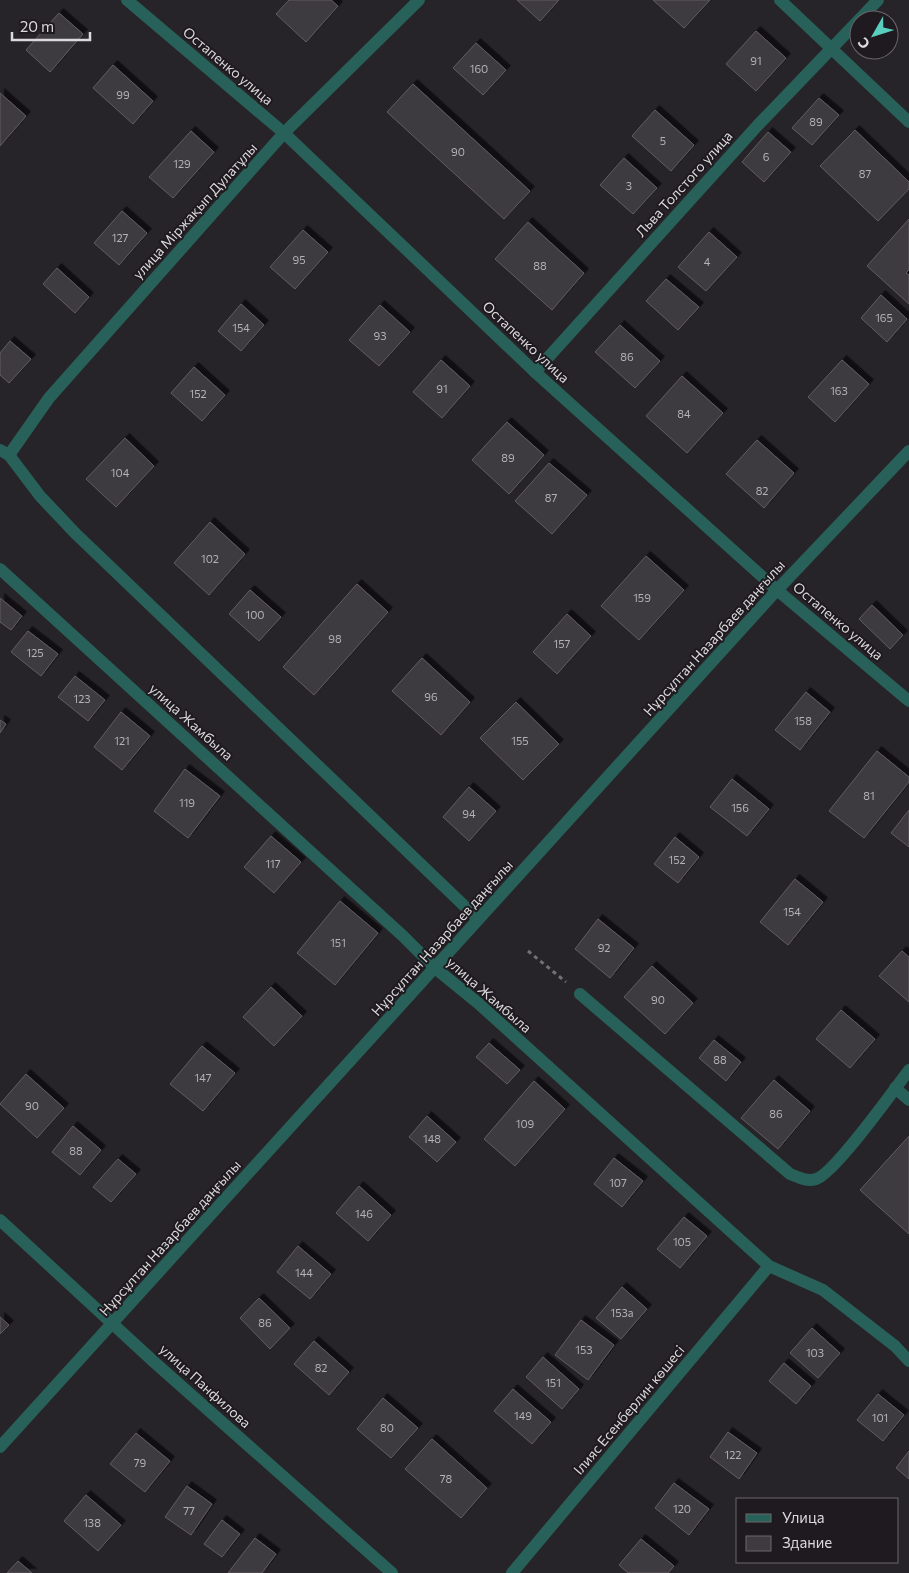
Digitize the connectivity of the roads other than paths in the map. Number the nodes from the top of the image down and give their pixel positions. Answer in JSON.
{"nodes":[{"id":1,"x":126,"y":0,"type":"edge"},
{"id":2,"x":419,"y":0,"type":"edge"},
{"id":3,"x":780,"y":0,"type":"edge"},
{"id":4,"x":878,"y":0,"type":"edge"},
{"id":5,"x":833,"y":48,"type":"junction"},
{"id":6,"x":909,"y":122,"type":"edge"},
{"id":7,"x":284,"y":133,"type":"junction"},
{"id":8,"x":535,"y":372,"type":"junction"},
{"id":9,"x":909,"y":451,"type":"edge"},
{"id":10,"x":5,"y":453,"type":"edge"},
{"id":11,"x":0,"y":569,"type":"edge"},
{"id":12,"x":778,"y":590,"type":"junction"},
{"id":13,"x":909,"y":701,"type":"edge"},
{"id":14,"x":478,"y":919,"type":"junction"},
{"id":15,"x":434,"y":968,"type":"junction"},
{"id":16,"x":580,"y":994,"type":"road end"},
{"id":17,"x":909,"y":1070,"type":"edge"},
{"id":18,"x":895,"y":1088,"type":"junction"},
{"id":19,"x":909,"y":1100,"type":"edge"},
{"id":20,"x":0,"y":1220,"type":"edge"},
{"id":21,"x":769,"y":1266,"type":"junction"},
{"id":22,"x":113,"y":1324,"type":"junction"},
{"id":23,"x":909,"y":1361,"type":"edge"},
{"id":24,"x":0,"y":1447,"type":"edge"},
{"id":25,"x":392,"y":1573,"type":"edge"},
{"id":26,"x":512,"y":1573,"type":"edge"}],
"edges":[{"from":1,"to":7,"type":"street","name":"Остапенко улица"},
{"from":2,"to":7,"type":"street","name":"улица Міржақып Дулатұлы"},
{"from":3,"to":5,"type":"street"},
{"from":4,"to":5,"type":"street","name":"Льва Толстого улица"},
{"from":5,"to":6,"type":"street"},
{"from":5,"to":8,"type":"street","name":"Льва Толстого улица"},
{"from":7,"to":8,"type":"street","name":"Остапенко улица"},
{"from":7,"to":10,"type":"street","name":"улица Міржақып Дулатұлы"},
{"from":8,"to":12,"type":"street","name":"Остапенко улица"},
{"from":9,"to":12,"type":"street","name":"Нұрсұлтан Назарбаев даңғылы"},
{"from":10,"to":14,"type":"street"},
{"from":11,"to":15,"type":"street","name":"улица Жамбыла"},
{"from":12,"to":13,"type":"street","name":"Остапенко улица"},
{"from":12,"to":14,"type":"street","name":"Нұрсұлтан Назарбаев даңғылы"},
{"from":14,"to":15,"type":"street","name":"Нұрсұлтан Назарбаев даңғылы"},
{"from":15,"to":21,"type":"street","name":"улица Жамбыла"},
{"from":15,"to":22,"type":"street","name":"Нұрсұлтан Назарбаев даңғылы"},
{"from":16,"to":18,"type":"street"},
{"from":17,"to":18,"type":"street"},
{"from":18,"to":19,"type":"street"},
{"from":20,"to":22,"type":"street","name":"улица Панфилова"},
{"from":21,"to":23,"type":"street","name":"улица Жамбыла"},
{"from":21,"to":26,"type":"street","name":"Ілияс Есенберлин көшесі"},
{"from":22,"to":24,"type":"street","name":"Нұрсұлтан Назарбаев даңғылы"},
{"from":22,"to":25,"type":"street","name":"улица Панфилова"}]}
